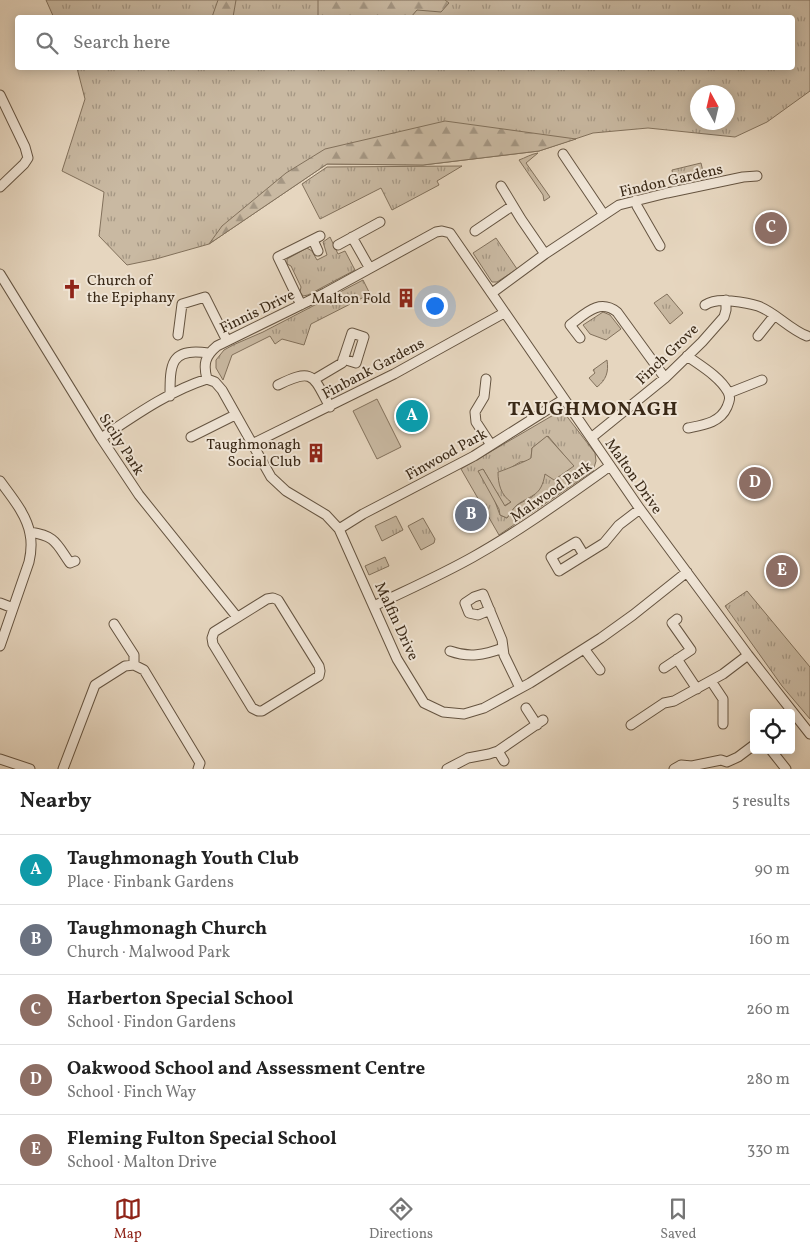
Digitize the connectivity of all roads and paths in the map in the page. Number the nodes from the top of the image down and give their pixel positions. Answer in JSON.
{"nodes":[{"id":1,"x":0,"y":95,"type":"edge"},
{"id":2,"x":563,"y":154,"type":"dead end"},
{"id":3,"x":758,"y":176,"type":"dead end"},
{"id":4,"x":501,"y":186,"type":"dead end"},
{"id":5,"x":0,"y":187,"type":"edge"},
{"id":6,"x":636,"y":200,"type":"junction"},
{"id":7,"x":512,"y":206,"type":"junction"},
{"id":8,"x":604,"y":215,"type":"junction"},
{"id":9,"x":380,"y":222,"type":"dead end"},
{"id":10,"x":442,"y":231,"type":"joint"},
{"id":11,"x":475,"y":231,"type":"dead end"},
{"id":12,"x":352,"y":237,"type":"junction"},
{"id":13,"x":338,"y":245,"type":"dead end"},
{"id":14,"x":660,"y":246,"type":"dead end"},
{"id":15,"x":318,"y":251,"type":"dead end"},
{"id":16,"x":545,"y":254,"type":"junction"},
{"id":17,"x":369,"y":268,"type":"junction"},
{"id":18,"x":0,"y":274,"type":"edge"},
{"id":19,"x":492,"y":293,"type":"junction"},
{"id":20,"x":726,"y":300,"type":"junction"},
{"id":21,"x":300,"y":304,"type":"junction"},
{"id":22,"x":705,"y":305,"type":"dead end"},
{"id":23,"x":504,"y":313,"type":"junction"},
{"id":24,"x":774,"y":316,"type":"junction"},
{"id":25,"x":178,"y":335,"type":"dead end"},
{"id":26,"x":758,"y":336,"type":"dead end"},
{"id":27,"x":807,"y":336,"type":"dead end"},
{"id":28,"x":580,"y":338,"type":"dead end"},
{"id":29,"x":227,"y":341,"type":"junction"},
{"id":30,"x":208,"y":353,"type":"junction"},
{"id":31,"x":688,"y":356,"type":"junction"},
{"id":32,"x":344,"y":359,"type":"dead end"},
{"id":33,"x":666,"y":378,"type":"junction"},
{"id":34,"x":207,"y":379,"type":"junction"},
{"id":35,"x":486,"y":379,"type":"dead end"},
{"id":36,"x":315,"y":380,"type":"junction"},
{"id":37,"x":762,"y":380,"type":"dead end"},
{"id":38,"x":278,"y":385,"type":"dead end"},
{"id":39,"x":729,"y":393,"type":"junction"},
{"id":40,"x":170,"y":396,"type":"junction"},
{"id":41,"x":564,"y":399,"type":"junction"},
{"id":42,"x":330,"y":407,"type":"junction"},
{"id":43,"x":235,"y":415,"type":"junction"},
{"id":44,"x":688,"y":428,"type":"dead end"},
{"id":45,"x":191,"y":437,"type":"dead end"},
{"id":46,"x":101,"y":438,"type":"junction"},
{"id":47,"x":591,"y":438,"type":"junction"},
{"id":48,"x":252,"y":444,"type":"junction"},
{"id":49,"x":491,"y":446,"type":"junction"},
{"id":50,"x":610,"y":466,"type":"junction"},
{"id":51,"x":0,"y":481,"type":"edge"},
{"id":52,"x":640,"y":509,"type":"junction"},
{"id":53,"x":339,"y":529,"type":"junction"},
{"id":54,"x":30,"y":532,"type":"junction"},
{"id":55,"x":584,"y":556,"type":"dead end"},
{"id":56,"x":75,"y":562,"type":"dead end"},
{"id":57,"x":686,"y":572,"type":"junction"},
{"id":58,"x":0,"y":603,"type":"edge"},
{"id":59,"x":374,"y":606,"type":"junction"},
{"id":60,"x":13,"y":608,"type":"junction"},
{"id":61,"x":490,"y":610,"type":"dead end"},
{"id":62,"x":237,"y":617,"type":"junction"},
{"id":63,"x":677,"y":619,"type":"dead end"},
{"id":64,"x":114,"y":624,"type":"dead end"},
{"id":65,"x":0,"y":646,"type":"edge"},
{"id":66,"x":503,"y":648,"type":"junction"},
{"id":67,"x":585,"y":650,"type":"junction"},
{"id":68,"x":450,"y":651,"type":"dead end"},
{"id":69,"x":748,"y":655,"type":"junction"},
{"id":70,"x":677,"y":659,"type":"junction"},
{"id":71,"x":134,"y":665,"type":"junction"},
{"id":72,"x":664,"y":668,"type":"dead end"},
{"id":73,"x":600,"y":670,"type":"dead end"},
{"id":74,"x":711,"y":681,"type":"junction"},
{"id":75,"x":520,"y":688,"type":"junction"},
{"id":76,"x":697,"y":689,"type":"junction"},
{"id":77,"x":526,"y":708,"type":"dead end"},
{"id":78,"x":789,"y":709,"type":"edge"},
{"id":79,"x":795,"y":717,"type":"edge"},
{"id":80,"x":723,"y":724,"type":"dead end"},
{"id":81,"x":631,"y":725,"type":"dead end"},
{"id":82,"x":810,"y":734,"type":"edge"},
{"id":83,"x":750,"y":748,"type":"edge"},
{"id":84,"x":498,"y":751,"type":"junction"},
{"id":85,"x":774,"y":754,"type":"edge"},
{"id":86,"x":0,"y":759,"type":"edge"},
{"id":87,"x":504,"y":761,"type":"dead end"},
{"id":88,"x":728,"y":766,"type":"edge"},
{"id":89,"x":30,"y":769,"type":"edge"},
{"id":90,"x":63,"y":769,"type":"edge"},
{"id":91,"x":198,"y":769,"type":"edge"},
{"id":92,"x":447,"y":769,"type":"edge"},
{"id":93,"x":674,"y":769,"type":"edge"},
{"id":94,"x":786,"y":769,"type":"edge"}],
"edges":[{"from":1,"to":5,"type":"street"},
{"from":2,"to":8,"type":"street"},
{"from":3,"to":6,"type":"street","name":"Findon Gardens"},
{"from":4,"to":7,"type":"street"},
{"from":6,"to":8,"type":"street","name":"Findon Gardens"},
{"from":6,"to":14,"type":"street"},
{"from":7,"to":11,"type":"street"},
{"from":7,"to":16,"type":"street"},
{"from":8,"to":16,"type":"street","name":"Findon Gardens"},
{"from":9,"to":12,"type":"street"},
{"from":10,"to":17,"type":"street","name":"Finnis Drive"},
{"from":10,"to":19,"type":"street","name":"Malton Drive"},
{"from":12,"to":13,"type":"street"},
{"from":12,"to":17,"type":"street"},
{"from":15,"to":21,"type":"street"},
{"from":16,"to":19,"type":"street","name":"Findon Gardens"},
{"from":17,"to":21,"type":"street","name":"Finnis Drive"},
{"from":18,"to":46,"type":"street","name":"Sicily Park"},
{"from":19,"to":23,"type":"street","name":"Malton Drive"},
{"from":20,"to":22,"type":"street","name":"Finch Grove"},
{"from":20,"to":24,"type":"street","name":"Finch Grove"},
{"from":20,"to":31,"type":"street","name":"Finch Grove"},
{"from":21,"to":29,"type":"street","name":"Finnis Drive"},
{"from":23,"to":41,"type":"street","name":"Malton Drive"},
{"from":23,"to":42,"type":"street","name":"Finbank Gardens"},
{"from":24,"to":26,"type":"street"},
{"from":24,"to":27,"type":"street","name":"Finch Grove"},
{"from":25,"to":29,"type":"street"},
{"from":28,"to":33,"type":"street"},
{"from":29,"to":30,"type":"street","name":"Finnis Drive"},
{"from":30,"to":34,"type":"street"},
{"from":30,"to":40,"type":"street"},
{"from":31,"to":33,"type":"street","name":"Finch Grove"},
{"from":31,"to":39,"type":"street"},
{"from":32,"to":36,"type":"street"},
{"from":33,"to":47,"type":"street","name":"Finch Grove"},
{"from":34,"to":40,"type":"street"},
{"from":34,"to":43,"type":"street","name":"Malfin Drive"},
{"from":35,"to":49,"type":"street"},
{"from":36,"to":38,"type":"street"},
{"from":36,"to":42,"type":"street"},
{"from":37,"to":39,"type":"street"},
{"from":39,"to":44,"type":"street"},
{"from":40,"to":46,"type":"street"},
{"from":41,"to":47,"type":"street","name":"Malton Drive"},
{"from":41,"to":49,"type":"street","name":"Finwood Park"},
{"from":42,"to":48,"type":"street","name":"Finbank Gardens"},
{"from":43,"to":45,"type":"street"},
{"from":43,"to":48,"type":"street","name":"Malfin Drive"},
{"from":46,"to":62,"type":"street","name":"Sicily Park"},
{"from":47,"to":50,"type":"street","name":"Malton Drive"},
{"from":48,"to":53,"type":"street","name":"Malfin Drive"},
{"from":49,"to":53,"type":"street","name":"Finwood Park"},
{"from":50,"to":52,"type":"street","name":"Malton Drive"},
{"from":50,"to":59,"type":"street","name":"Malwood Park"},
{"from":51,"to":54,"type":"street"},
{"from":52,"to":55,"type":"street"},
{"from":52,"to":57,"type":"street","name":"Malton Drive"},
{"from":53,"to":59,"type":"street","name":"Malfin Drive"},
{"from":54,"to":56,"type":"street"},
{"from":54,"to":60,"type":"street"},
{"from":57,"to":67,"type":"street","name":"Malfin Drive"},
{"from":57,"to":69,"type":"street","name":"Malton Drive"},
{"from":58,"to":60,"type":"street"},
{"from":59,"to":75,"type":"street","name":"Malfin Drive"},
{"from":60,"to":65,"type":"street"},
{"from":61,"to":66,"type":"street"},
{"from":62,"to":62,"type":"street"},
{"from":63,"to":70,"type":"street"},
{"from":64,"to":71,"type":"street"},
{"from":66,"to":68,"type":"street"},
{"from":66,"to":75,"type":"street"},
{"from":67,"to":73,"type":"street"},
{"from":67,"to":75,"type":"street","name":"Malfin Drive"},
{"from":69,"to":74,"type":"street"},
{"from":69,"to":78,"type":"street","name":"Malton Drive"},
{"from":70,"to":72,"type":"street"},
{"from":70,"to":76,"type":"street"},
{"from":71,"to":90,"type":"street"},
{"from":71,"to":91,"type":"street"},
{"from":74,"to":76,"type":"street"},
{"from":74,"to":80,"type":"street"},
{"from":76,"to":81,"type":"street"},
{"from":77,"to":84,"type":"street"},
{"from":79,"to":82,"type":"street","name":"Malton Drive"},
{"from":83,"to":88,"type":"street"},
{"from":84,"to":87,"type":"street"},
{"from":84,"to":92,"type":"street"},
{"from":85,"to":94,"type":"street"},
{"from":86,"to":89,"type":"street"},
{"from":88,"to":93,"type":"street"}]}
